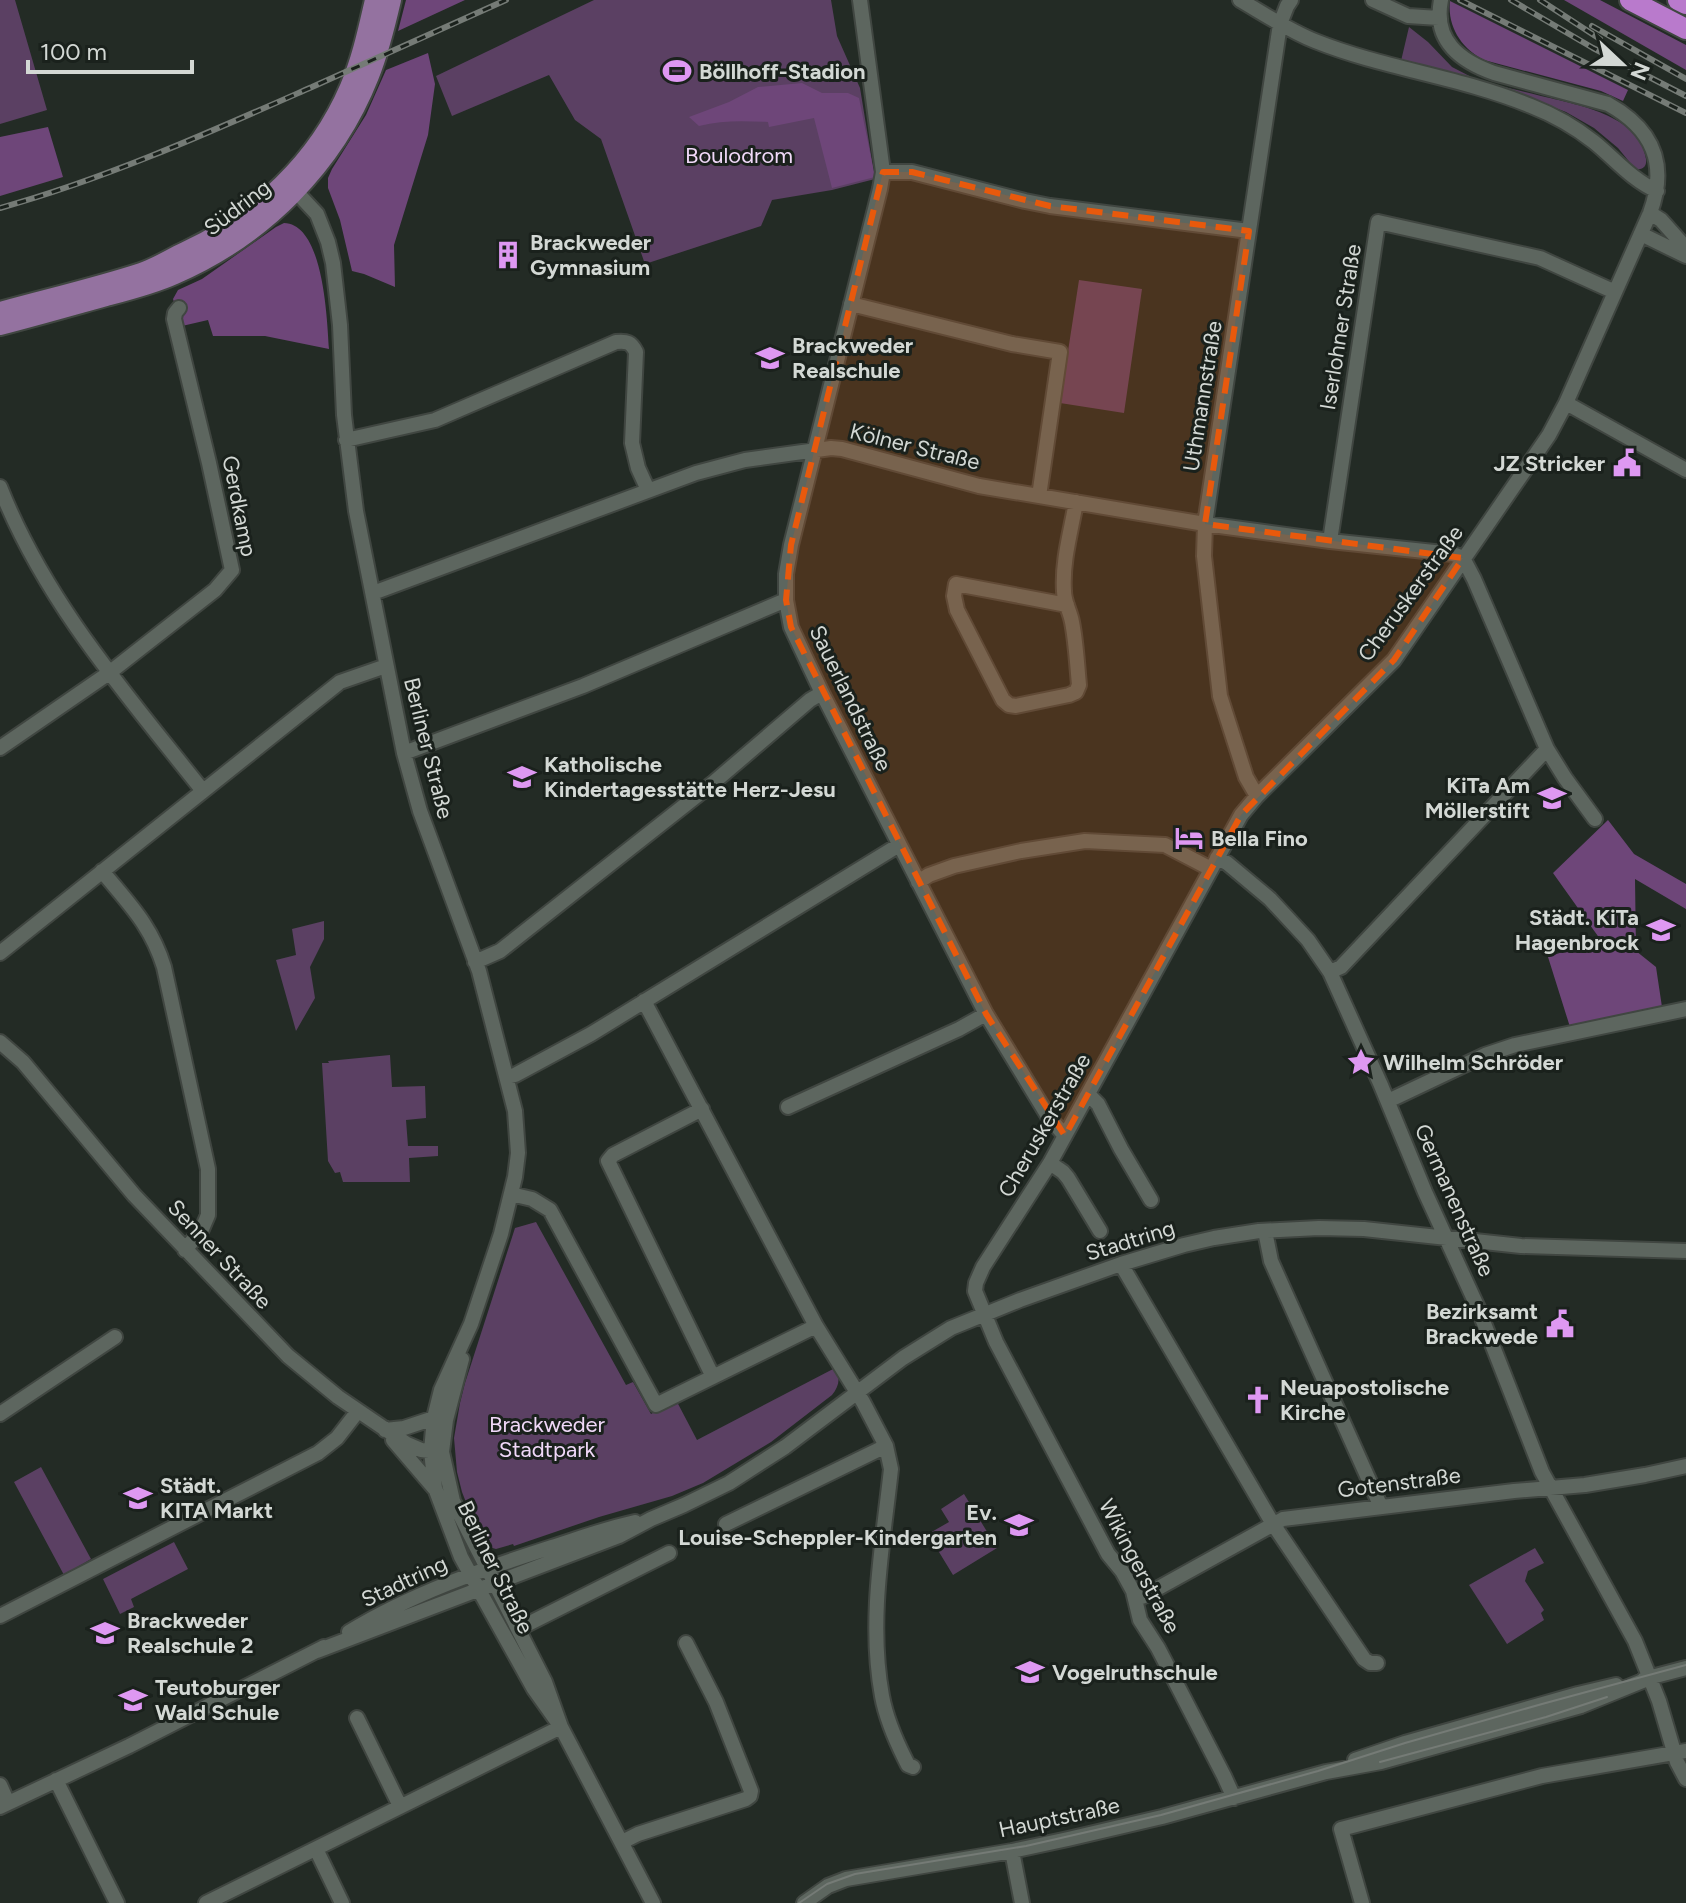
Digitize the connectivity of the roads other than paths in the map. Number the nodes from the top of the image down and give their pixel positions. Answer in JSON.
{"nodes":[{"id":1,"x":374,"y":0,"type":"edge"},
{"id":2,"x":392,"y":0,"type":"edge"},
{"id":3,"x":860,"y":0,"type":"edge"},
{"id":4,"x":1240,"y":0,"type":"edge"},
{"id":5,"x":1291,"y":0,"type":"edge"},
{"id":6,"x":1373,"y":0,"type":"edge"},
{"id":7,"x":1441,"y":0,"type":"edge"},
{"id":8,"x":1630,"y":0,"type":"edge"},
{"id":9,"x":1678,"y":0,"type":"edge"},
{"id":10,"x":1686,"y":4,"type":"edge"},
{"id":11,"x":1439,"y":18,"type":"junction"},
{"id":12,"x":1280,"y":24,"type":"junction"},
{"id":13,"x":1686,"y":29,"type":"edge"},
{"id":14,"x":883,"y":172,"type":"junction"},
{"id":15,"x":291,"y":186,"type":"junction"},
{"id":16,"x":1657,"y":191,"type":"junction"},
{"id":17,"x":1650,"y":213,"type":"junction"},
{"id":18,"x":1249,"y":231,"type":"junction"},
{"id":19,"x":1641,"y":234,"type":"junction"},
{"id":20,"x":1686,"y":248,"type":"edge"},
{"id":21,"x":1686,"y":256,"type":"edge"},
{"id":22,"x":1615,"y":292,"type":"junction"},
{"id":23,"x":851,"y":304,"type":"junction"},
{"id":24,"x":179,"y":308,"type":"dead end"},
{"id":25,"x":0,"y":311,"type":"edge"},
{"id":26,"x":0,"y":326,"type":"edge"},
{"id":27,"x":1566,"y":403,"type":"junction"},
{"id":28,"x":346,"y":440,"type":"junction"},
{"id":29,"x":815,"y":450,"type":"junction"},
{"id":30,"x":1686,"y":470,"type":"edge"},
{"id":31,"x":0,"y":487,"type":"edge"},
{"id":32,"x":648,"y":490,"type":"junction"},
{"id":33,"x":1039,"y":496,"type":"junction"},
{"id":34,"x":1076,"y":502,"type":"junction"},
{"id":35,"x":1205,"y":524,"type":"junction"},
{"id":36,"x":1330,"y":541,"type":"junction"},
{"id":37,"x":1463,"y":558,"type":"junction"},
{"id":38,"x":373,"y":593,"type":"junction"},
{"id":39,"x":786,"y":600,"type":"junction"},
{"id":40,"x":1067,"y":605,"type":"junction"},
{"id":41,"x":386,"y":666,"type":"junction"},
{"id":42,"x":109,"y":673,"type":"junction"},
{"id":43,"x":822,"y":693,"type":"junction"},
{"id":44,"x":0,"y":748,"type":"edge"},
{"id":45,"x":1547,"y":749,"type":"junction"},
{"id":46,"x":404,"y":753,"type":"junction"},
{"id":47,"x":203,"y":791,"type":"junction"},
{"id":48,"x":1257,"y":796,"type":"junction"},
{"id":49,"x":1595,"y":819,"type":"dead end"},
{"id":50,"x":899,"y":845,"type":"junction"},
{"id":51,"x":1214,"y":863,"type":"junction"},
{"id":52,"x":102,"y":871,"type":"junction"},
{"id":53,"x":918,"y":882,"type":"junction"},
{"id":54,"x":0,"y":953,"type":"edge"},
{"id":55,"x":475,"y":962,"type":"junction"},
{"id":56,"x":1330,"y":972,"type":"junction"},
{"id":57,"x":644,"y":1001,"type":"junction"},
{"id":58,"x":1686,"y":1009,"type":"edge"},
{"id":59,"x":986,"y":1014,"type":"junction"},
{"id":60,"x":0,"y":1042,"type":"edge"},
{"id":61,"x":507,"y":1077,"type":"junction"},
{"id":62,"x":1088,"y":1094,"type":"junction"},
{"id":63,"x":1388,"y":1101,"type":"junction"},
{"id":64,"x":788,"y":1107,"type":"dead end"},
{"id":65,"x":702,"y":1109,"type":"junction"},
{"id":66,"x":1065,"y":1136,"type":"junction"},
{"id":67,"x":1050,"y":1163,"type":"junction"},
{"id":68,"x":511,"y":1194,"type":"junction"},
{"id":69,"x":1151,"y":1200,"type":"dead end"},
{"id":70,"x":1100,"y":1231,"type":"dead end"},
{"id":71,"x":1265,"y":1231,"type":"junction"},
{"id":72,"x":1446,"y":1239,"type":"junction"},
{"id":73,"x":185,"y":1250,"type":"junction"},
{"id":74,"x":1686,"y":1251,"type":"edge"},
{"id":75,"x":1121,"y":1264,"type":"junction"},
{"id":76,"x":983,"y":1314,"type":"junction"},
{"id":77,"x":471,"y":1324,"type":"junction"},
{"id":78,"x":816,"y":1326,"type":"junction"},
{"id":79,"x":115,"y":1337,"type":"dead end"},
{"id":80,"x":713,"y":1377,"type":"junction"},
{"id":81,"x":858,"y":1391,"type":"junction"},
{"id":82,"x":358,"y":1411,"type":"junction"},
{"id":83,"x":0,"y":1414,"type":"edge"},
{"id":84,"x":434,"y":1418,"type":"junction"},
{"id":85,"x":385,"y":1430,"type":"junction"},
{"id":86,"x":886,"y":1446,"type":"junction"},
{"id":87,"x":437,"y":1451,"type":"junction"},
{"id":88,"x":1686,"y":1466,"type":"edge"},
{"id":89,"x":435,"y":1488,"type":"junction"},
{"id":90,"x":1551,"y":1488,"type":"junction"},
{"id":91,"x":1381,"y":1507,"type":"junction"},
{"id":92,"x":651,"y":1519,"type":"junction"},
{"id":93,"x":726,"y":1524,"type":"dead end"},
{"id":94,"x":1273,"y":1524,"type":"junction"},
{"id":95,"x":669,"y":1553,"type":"dead end"},
{"id":96,"x":488,"y":1569,"type":"junction"},
{"id":97,"x":471,"y":1575,"type":"junction"},
{"id":98,"x":496,"y":1584,"type":"junction"},
{"id":99,"x":479,"y":1590,"type":"junction"},
{"id":100,"x":1135,"y":1599,"type":"junction"},
{"id":101,"x":0,"y":1616,"type":"edge"},
{"id":102,"x":518,"y":1629,"type":"junction"},
{"id":103,"x":686,"y":1643,"type":"dead end"},
{"id":104,"x":317,"y":1651,"type":"junction"},
{"id":105,"x":1377,"y":1663,"type":"dead end"},
{"id":106,"x":1686,"y":1668,"type":"edge"},
{"id":107,"x":1650,"y":1678,"type":"junction"},
{"id":108,"x":357,"y":1718,"type":"dead end"},
{"id":109,"x":561,"y":1727,"type":"junction"},
{"id":110,"x":1680,"y":1752,"type":"edge"},
{"id":111,"x":913,"y":1767,"type":"dead end"},
{"id":112,"x":1686,"y":1779,"type":"edge"},
{"id":113,"x":56,"y":1780,"type":"junction"},
{"id":114,"x":0,"y":1785,"type":"edge"},
{"id":115,"x":1234,"y":1798,"type":"junction"},
{"id":116,"x":4,"y":1805,"type":"edge"},
{"id":117,"x":400,"y":1806,"type":"junction"},
{"id":118,"x":622,"y":1842,"type":"junction"},
{"id":119,"x":316,"y":1849,"type":"junction"},
{"id":120,"x":1012,"y":1851,"type":"junction"},
{"id":121,"x":117,"y":1903,"type":"edge"},
{"id":122,"x":206,"y":1903,"type":"edge"},
{"id":123,"x":342,"y":1903,"type":"edge"},
{"id":124,"x":653,"y":1903,"type":"edge"},
{"id":125,"x":804,"y":1903,"type":"edge"},
{"id":126,"x":1022,"y":1903,"type":"edge"},
{"id":127,"x":1362,"y":1903,"type":"edge"}],
"edges":[{"from":1,"to":15,"type":"main road","name":"Südring"},
{"from":2,"to":15,"type":"main road","name":"Südring"},
{"from":3,"to":14,"type":"street","name":"Sauerlandstraße"},
{"from":4,"to":12,"type":"street"},
{"from":5,"to":12,"type":"street","name":"Uthmannstraße"},
{"from":6,"to":11,"type":"street"},
{"from":7,"to":11,"type":"street"},
{"from":8,"to":13,"type":"highway"},
{"from":9,"to":10,"type":"highway"},
{"from":11,"to":16,"type":"street","name":"Cheruskerstraße"},
{"from":12,"to":16,"type":"street"},
{"from":12,"to":18,"type":"street","name":"Uthmannstraße"},
{"from":14,"to":18,"type":"street"},
{"from":14,"to":23,"type":"street","name":"Sauerlandstraße"},
{"from":15,"to":25,"type":"main road","name":"Südring"},
{"from":15,"to":26,"type":"main road","name":"Südring"},
{"from":15,"to":28,"type":"street","name":"Berliner Straße"},
{"from":16,"to":17,"type":"street","name":"Cheruskerstraße"},
{"from":17,"to":19,"type":"street","name":"Cheruskerstraße"},
{"from":17,"to":20,"type":"street"},
{"from":18,"to":35,"type":"street","name":"Uthmannstraße"},
{"from":19,"to":21,"type":"street"},
{"from":19,"to":22,"type":"street","name":"Cheruskerstraße"},
{"from":22,"to":27,"type":"street","name":"Cheruskerstraße"},
{"from":22,"to":36,"type":"street","name":"Iserlohner Straße"},
{"from":23,"to":29,"type":"street","name":"Sauerlandstraße"},
{"from":23,"to":33,"type":"street"},
{"from":24,"to":42,"type":"street","name":"Gerdkamp"},
{"from":27,"to":30,"type":"street"},
{"from":27,"to":37,"type":"street","name":"Cheruskerstraße"},
{"from":28,"to":32,"type":"street"},
{"from":28,"to":38,"type":"street","name":"Berliner Straße"},
{"from":29,"to":32,"type":"street","name":"Kölner Straße"},
{"from":29,"to":33,"type":"street","name":"Kölner Straße"},
{"from":29,"to":39,"type":"street","name":"Sauerlandstraße"},
{"from":31,"to":42,"type":"street"},
{"from":32,"to":38,"type":"street","name":"Kölner Straße"},
{"from":33,"to":34,"type":"street","name":"Kölner Straße"},
{"from":34,"to":35,"type":"street","name":"Kölner Straße"},
{"from":34,"to":40,"type":"street"},
{"from":35,"to":36,"type":"street","name":"Kölner Straße"},
{"from":35,"to":48,"type":"street","name":"Uthmannstraße"},
{"from":36,"to":37,"type":"street","name":"Kölner Straße"},
{"from":37,"to":45,"type":"street"},
{"from":37,"to":48,"type":"street","name":"Cheruskerstraße"},
{"from":38,"to":41,"type":"street","name":"Berliner Straße"},
{"from":39,"to":43,"type":"street","name":"Sauerlandstraße"},
{"from":39,"to":46,"type":"street"},
{"from":40,"to":40,"type":"street"},
{"from":41,"to":46,"type":"street","name":"Berliner Straße"},
{"from":41,"to":47,"type":"street"},
{"from":42,"to":44,"type":"street","name":"Gerdkamp"},
{"from":42,"to":47,"type":"street"},
{"from":43,"to":50,"type":"street","name":"Sauerlandstraße"},
{"from":43,"to":55,"type":"street"},
{"from":45,"to":49,"type":"street"},
{"from":45,"to":56,"type":"street"},
{"from":46,"to":55,"type":"street","name":"Berliner Straße"},
{"from":47,"to":52,"type":"street"},
{"from":48,"to":51,"type":"street","name":"Cheruskerstraße"},
{"from":50,"to":53,"type":"street","name":"Sauerlandstraße"},
{"from":50,"to":57,"type":"street"},
{"from":51,"to":53,"type":"street","name":"Germanenstraße"},
{"from":51,"to":56,"type":"street","name":"Germanenstraße"},
{"from":51,"to":62,"type":"street","name":"Cheruskerstraße"},
{"from":52,"to":54,"type":"street"},
{"from":52,"to":73,"type":"street"},
{"from":53,"to":59,"type":"street","name":"Sauerlandstraße"},
{"from":55,"to":61,"type":"street","name":"Berliner Straße"},
{"from":56,"to":63,"type":"street","name":"Germanenstraße"},
{"from":57,"to":61,"type":"street"},
{"from":57,"to":65,"type":"street"},
{"from":58,"to":63,"type":"street"},
{"from":59,"to":64,"type":"street"},
{"from":59,"to":66,"type":"street","name":"Sauerlandstraße"},
{"from":60,"to":73,"type":"street","name":"Senner Straße"},
{"from":61,"to":68,"type":"street","name":"Berliner Straße"},
{"from":62,"to":66,"type":"street","name":"Cheruskerstraße"},
{"from":62,"to":69,"type":"street"},
{"from":63,"to":72,"type":"street","name":"Germanenstraße"},
{"from":65,"to":78,"type":"street"},
{"from":65,"to":80,"type":"street"},
{"from":66,"to":67,"type":"street","name":"Cheruskerstraße"},
{"from":67,"to":70,"type":"street"},
{"from":67,"to":76,"type":"street","name":"Cheruskerstraße"},
{"from":68,"to":77,"type":"street","name":"Berliner Straße"},
{"from":68,"to":80,"type":"street"},
{"from":71,"to":72,"type":"street","name":"Stadtring"},
{"from":71,"to":75,"type":"street","name":"Stadtring"},
{"from":71,"to":91,"type":"street"},
{"from":72,"to":74,"type":"street","name":"Stadtring"},
{"from":72,"to":90,"type":"street","name":"Germanenstraße"},
{"from":73,"to":82,"type":"street","name":"Senner Straße"},
{"from":75,"to":76,"type":"street","name":"Stadtring"},
{"from":75,"to":94,"type":"street"},
{"from":76,"to":81,"type":"street","name":"Stadtring"},
{"from":76,"to":100,"type":"street","name":"Wikingerstraße"},
{"from":77,"to":84,"type":"street","name":"Berliner Straße"},
{"from":77,"to":87,"type":"street","name":"Berliner Straße"},
{"from":78,"to":80,"type":"street"},
{"from":78,"to":81,"type":"street"},
{"from":79,"to":83,"type":"street"},
{"from":81,"to":86,"type":"street"},
{"from":81,"to":92,"type":"street","name":"Stadtring"},
{"from":82,"to":85,"type":"street","name":"Senner Straße"},
{"from":82,"to":101,"type":"street"},
{"from":84,"to":85,"type":"street"},
{"from":84,"to":87,"type":"street","name":"Berliner Straße"},
{"from":85,"to":87,"type":"street","name":"Senner Straße"},
{"from":85,"to":89,"type":"street"},
{"from":86,"to":93,"type":"street"},
{"from":86,"to":111,"type":"street"},
{"from":87,"to":89,"type":"street","name":"Berliner Straße"},
{"from":87,"to":96,"type":"street","name":"Berliner Straße"},
{"from":88,"to":90,"type":"street","name":"Gotenstraße"},
{"from":89,"to":97,"type":"street","name":"Berliner Straße"},
{"from":90,"to":91,"type":"street","name":"Gotenstraße"},
{"from":90,"to":107,"type":"street","name":"Germanenstraße"},
{"from":91,"to":94,"type":"street","name":"Gotenstraße"},
{"from":92,"to":96,"type":"street","name":"Stadtring"},
{"from":92,"to":98,"type":"street","name":"Stadtring"},
{"from":94,"to":100,"type":"street","name":"Gotenstraße"},
{"from":94,"to":105,"type":"street"},
{"from":95,"to":102,"type":"street"},
{"from":96,"to":97,"type":"street","name":"Stadtring"},
{"from":96,"to":98,"type":"street","name":"Berliner Straße"},
{"from":97,"to":99,"type":"street","name":"Berliner Straße"},
{"from":97,"to":104,"type":"street","name":"Stadtring"},
{"from":98,"to":99,"type":"street","name":"Stadtring"},
{"from":98,"to":102,"type":"street","name":"Berliner Straße"},
{"from":99,"to":104,"type":"street","name":"Stadtring"},
{"from":99,"to":109,"type":"street","name":"Berliner Straße"},
{"from":100,"to":115,"type":"street","name":"Wikingerstraße"},
{"from":102,"to":109,"type":"street","name":"Berliner Straße"},
{"from":103,"to":118,"type":"street"},
{"from":104,"to":113,"type":"street","name":"Stadtring"},
{"from":106,"to":107,"type":"street","name":"Hauptstraße"},
{"from":107,"to":110,"type":"street","name":"Germanenstraße"},
{"from":107,"to":115,"type":"street","name":"Hauptstraße"},
{"from":108,"to":117,"type":"street"},
{"from":109,"to":117,"type":"street"},
{"from":109,"to":118,"type":"street","name":"Berliner Straße"},
{"from":110,"to":112,"type":"street","name":"Germanenstraße"},
{"from":110,"to":127,"type":"street"},
{"from":113,"to":116,"type":"street","name":"Stadtring"},
{"from":113,"to":121,"type":"street"},
{"from":114,"to":116,"type":"street"},
{"from":115,"to":120,"type":"street","name":"Hauptstraße"},
{"from":117,"to":119,"type":"street"},
{"from":118,"to":124,"type":"street","name":"Berliner Straße"},
{"from":119,"to":122,"type":"street"},
{"from":119,"to":123,"type":"street"},
{"from":120,"to":125,"type":"street","name":"Hauptstraße"},
{"from":120,"to":126,"type":"street"}]}
